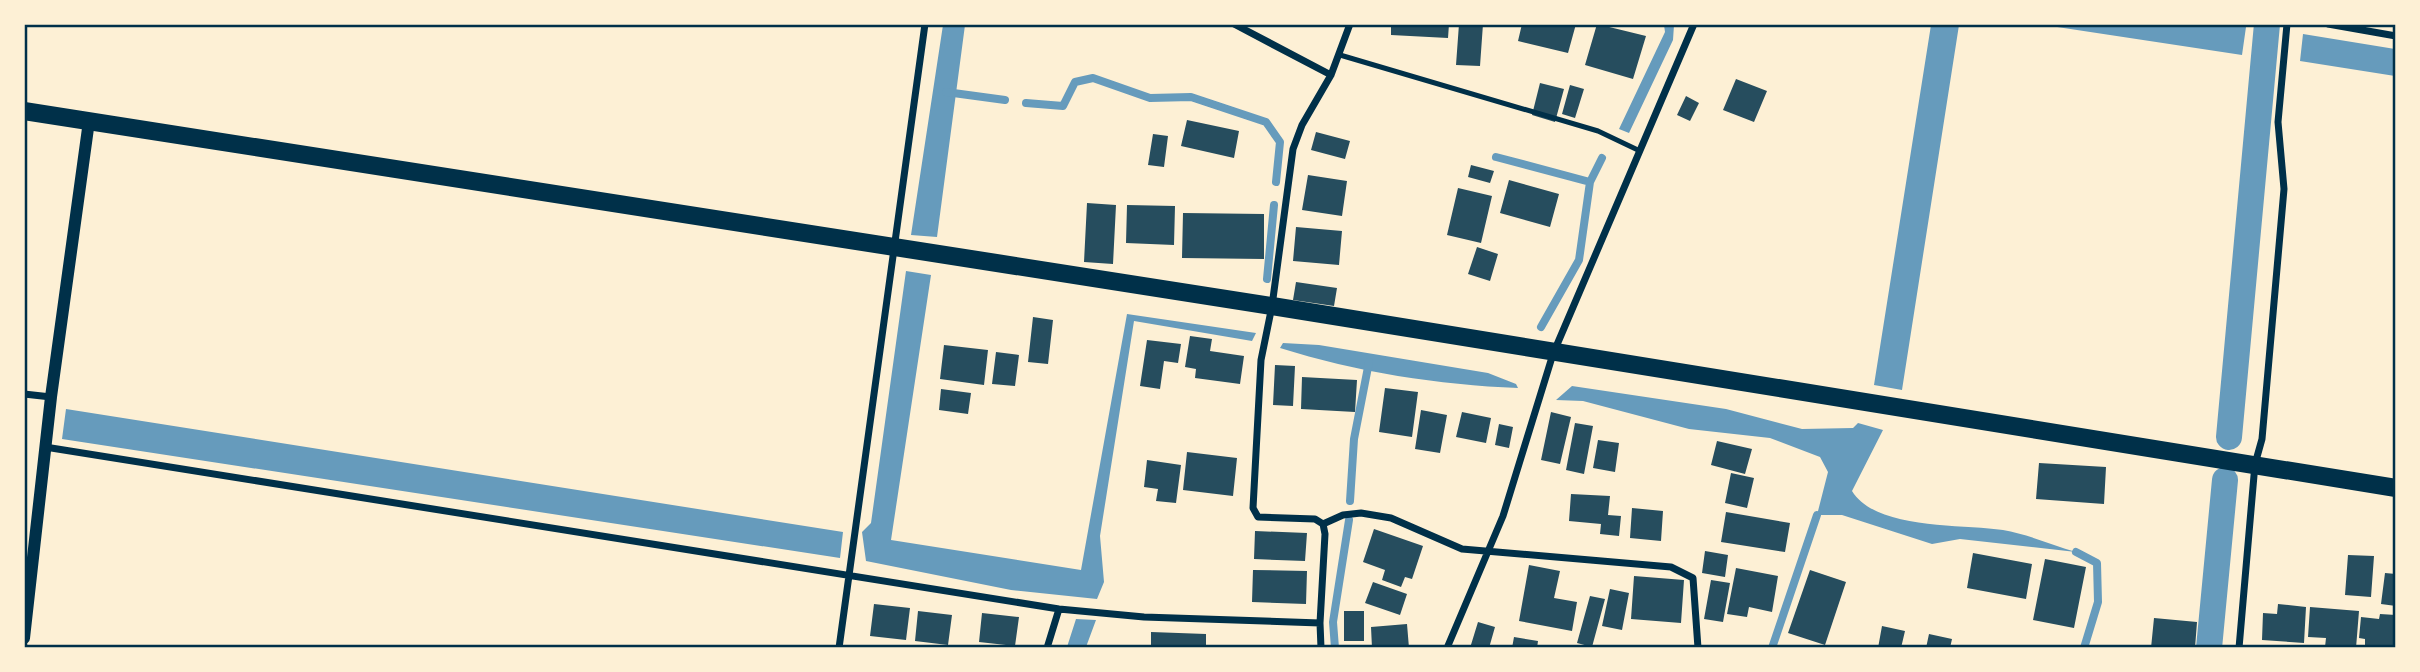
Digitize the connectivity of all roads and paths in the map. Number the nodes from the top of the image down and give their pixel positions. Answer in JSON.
{"nodes":[{"id":1,"x":925,"y":24,"type":"edge"},
{"id":2,"x":1234,"y":24,"type":"edge"},
{"id":3,"x":1350,"y":24,"type":"edge"},
{"id":4,"x":1694,"y":24,"type":"edge"},
{"id":5,"x":2287,"y":24,"type":"edge"},
{"id":6,"x":2328,"y":24,"type":"edge"},
{"id":7,"x":2396,"y":36,"type":"edge"},
{"id":8,"x":1340,"y":55,"type":"junction"},
{"id":9,"x":1331,"y":75,"type":"junction"},
{"id":10,"x":24,"y":111,"type":"edge"},
{"id":11,"x":89,"y":121,"type":"junction"},
{"id":12,"x":1640,"y":151,"type":"junction"},
{"id":13,"x":893,"y":247,"type":"junction"},
{"id":14,"x":1272,"y":306,"type":"junction"},
{"id":15,"x":1553,"y":354,"type":"junction"},
{"id":16,"x":24,"y":394,"type":"edge"},
{"id":17,"x":51,"y":397,"type":"junction"},
{"id":18,"x":45,"y":447,"type":"junction"},
{"id":19,"x":2255,"y":464,"type":"junction"},
{"id":20,"x":2396,"y":488,"type":"edge"},
{"id":21,"x":1323,"y":524,"type":"junction"},
{"id":22,"x":1488,"y":551,"type":"junction"},
{"id":23,"x":849,"y":577,"type":"junction"},
{"id":24,"x":1059,"y":609,"type":"junction"},
{"id":25,"x":1320,"y":624,"type":"junction"},
{"id":26,"x":24,"y":638,"type":"edge"},
{"id":27,"x":839,"y":648,"type":"edge"},
{"id":28,"x":1047,"y":648,"type":"edge"},
{"id":29,"x":1321,"y":648,"type":"edge"},
{"id":30,"x":1447,"y":648,"type":"edge"},
{"id":31,"x":1698,"y":648,"type":"edge"},
{"id":32,"x":2239,"y":648,"type":"edge"}],
"edges":[{"from":1,"to":13,"type":"street"},
{"from":2,"to":9,"type":"street"},
{"from":3,"to":8,"type":"street"},
{"from":4,"to":12,"type":"street"},
{"from":5,"to":19,"type":"street"},
{"from":6,"to":7,"type":"street"},
{"from":8,"to":9,"type":"street"},
{"from":8,"to":12,"type":"lane"},
{"from":9,"to":14,"type":"street"},
{"from":10,"to":11,"type":"main road"},
{"from":11,"to":13,"type":"main road"},
{"from":11,"to":17,"type":"street"},
{"from":12,"to":15,"type":"street"},
{"from":13,"to":14,"type":"main road"},
{"from":13,"to":23,"type":"street"},
{"from":14,"to":15,"type":"main road"},
{"from":14,"to":21,"type":"street"},
{"from":15,"to":19,"type":"main road"},
{"from":15,"to":22,"type":"street"},
{"from":16,"to":17,"type":"street"},
{"from":17,"to":18,"type":"street"},
{"from":18,"to":23,"type":"street"},
{"from":18,"to":26,"type":"street"},
{"from":19,"to":20,"type":"main road"},
{"from":19,"to":32,"type":"street"},
{"from":21,"to":22,"type":"street"},
{"from":21,"to":25,"type":"street"},
{"from":22,"to":30,"type":"street"},
{"from":22,"to":31,"type":"street"},
{"from":23,"to":24,"type":"street"},
{"from":23,"to":27,"type":"street"},
{"from":24,"to":25,"type":"street"},
{"from":24,"to":28,"type":"street"},
{"from":25,"to":29,"type":"street"}]}
